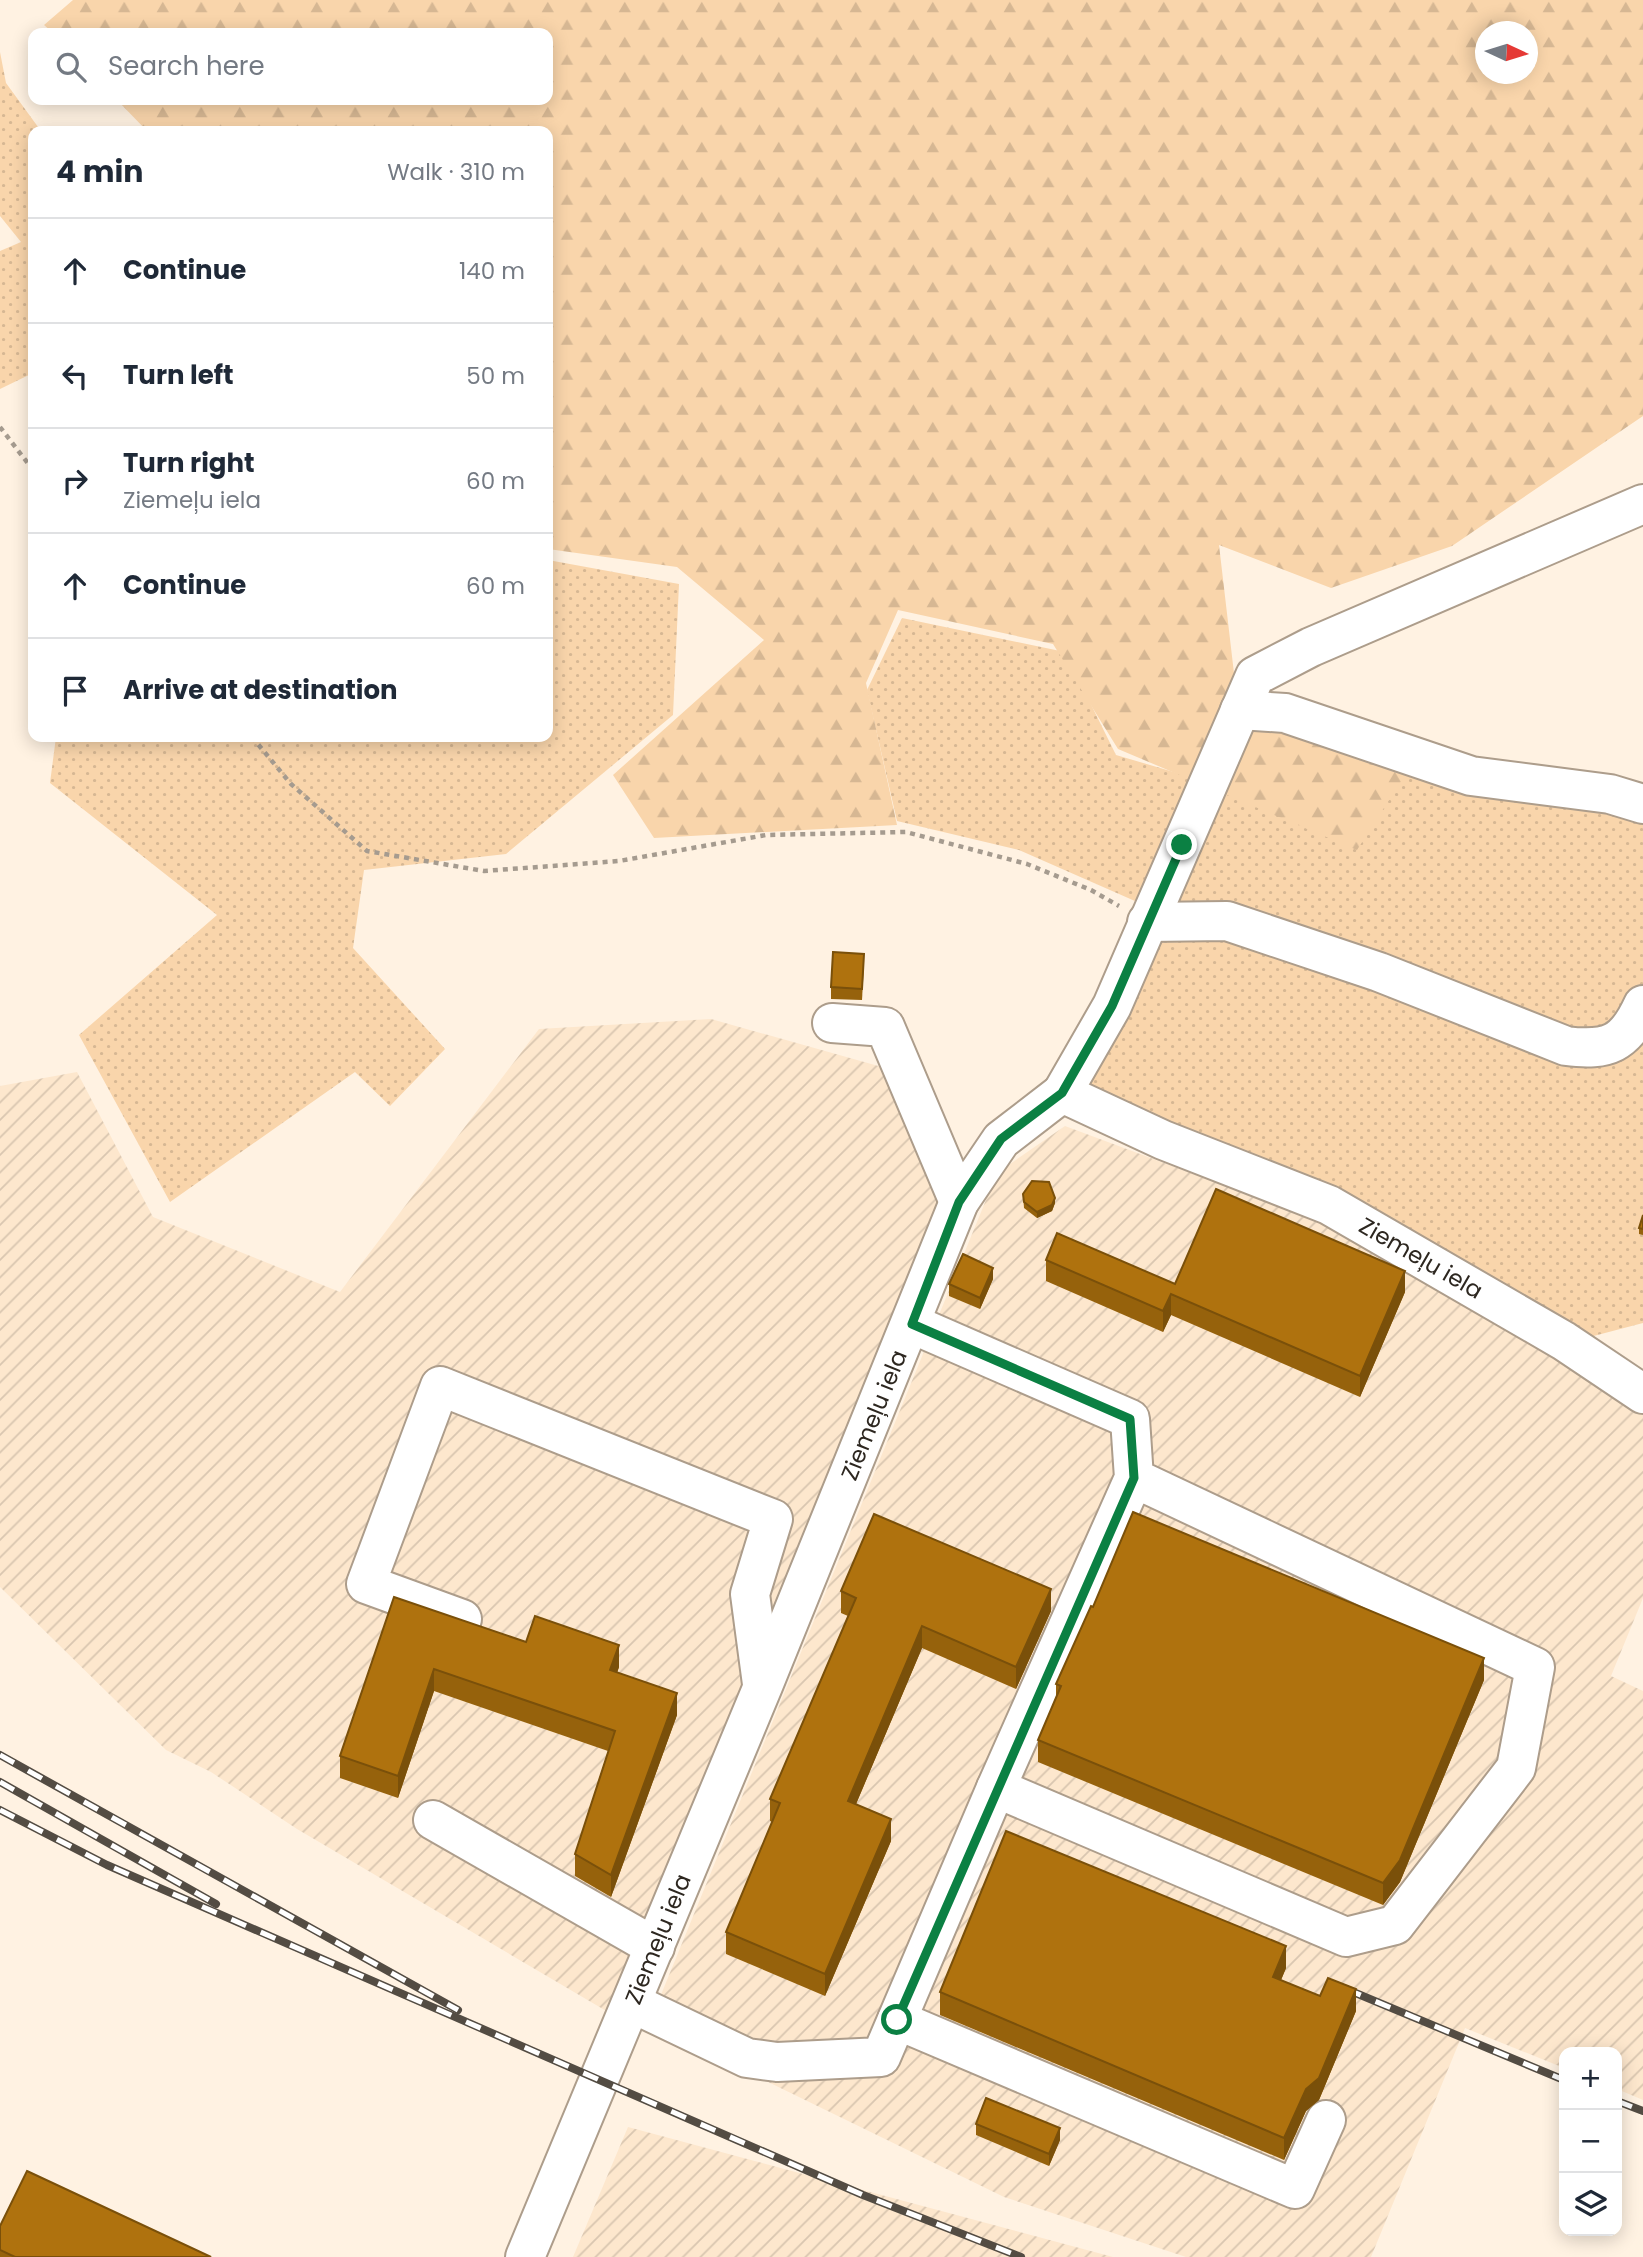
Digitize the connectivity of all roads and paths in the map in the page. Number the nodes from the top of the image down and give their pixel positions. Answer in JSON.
{"nodes":[{"id":1,"x":0,"y":428,"type":"edge"},
{"id":2,"x":28,"y":464,"type":"edge"},
{"id":3,"x":1643,"y":505,"type":"edge"},
{"id":4,"x":1240,"y":710,"type":"junction"},
{"id":5,"x":256,"y":742,"type":"edge"},
{"id":6,"x":1643,"y":804,"type":"edge"},
{"id":7,"x":1147,"y":922,"type":"junction"},
{"id":8,"x":1643,"y":1005,"type":"edge"},
{"id":9,"x":832,"y":1023,"type":"dead end"},
{"id":10,"x":1062,"y":1093,"type":"junction"},
{"id":11,"x":959,"y":1202,"type":"junction"},
{"id":12,"x":912,"y":1324,"type":"junction"},
{"id":13,"x":1643,"y":1395,"type":"edge"},
{"id":14,"x":1134,"y":1478,"type":"junction"},
{"id":15,"x":462,"y":1619,"type":"edge"},
{"id":16,"x":763,"y":1686,"type":"junction"},
{"id":17,"x":996,"y":1788,"type":"junction"},
{"id":18,"x":433,"y":1820,"type":"dead end"},
{"id":19,"x":655,"y":1947,"type":"junction"},
{"id":20,"x":632,"y":2003,"type":"junction"},
{"id":21,"x":897,"y":2020,"type":"junction"},
{"id":22,"x":1326,"y":2120,"type":"dead end"},
{"id":23,"x":525,"y":2257,"type":"edge"}],
"edges":[{"from":1,"to":2,"type":"path"},
{"from":3,"to":4,"type":"street"},
{"from":4,"to":6,"type":"street"},
{"from":4,"to":7,"type":"street"},
{"from":5,"to":7,"type":"path"},
{"from":7,"to":8,"type":"street"},
{"from":7,"to":10,"type":"street"},
{"from":9,"to":11,"type":"street"},
{"from":10,"to":11,"type":"street","name":"Ziemeļu iela"},
{"from":10,"to":13,"type":"street","name":"Ziemeļu iela"},
{"from":11,"to":12,"type":"street","name":"Ziemeļu iela"},
{"from":12,"to":14,"type":"street"},
{"from":12,"to":16,"type":"street","name":"Ziemeļu iela"},
{"from":14,"to":17,"type":"street"},
{"from":14,"to":17,"type":"street"},
{"from":15,"to":16,"type":"street"},
{"from":16,"to":19,"type":"street","name":"Ziemeļu iela"},
{"from":17,"to":21,"type":"street"},
{"from":18,"to":19,"type":"street"},
{"from":19,"to":20,"type":"street","name":"Ziemeļu iela"},
{"from":20,"to":21,"type":"street"},
{"from":20,"to":23,"type":"street","name":"Ziemeļu iela"},
{"from":21,"to":22,"type":"street"}]}
